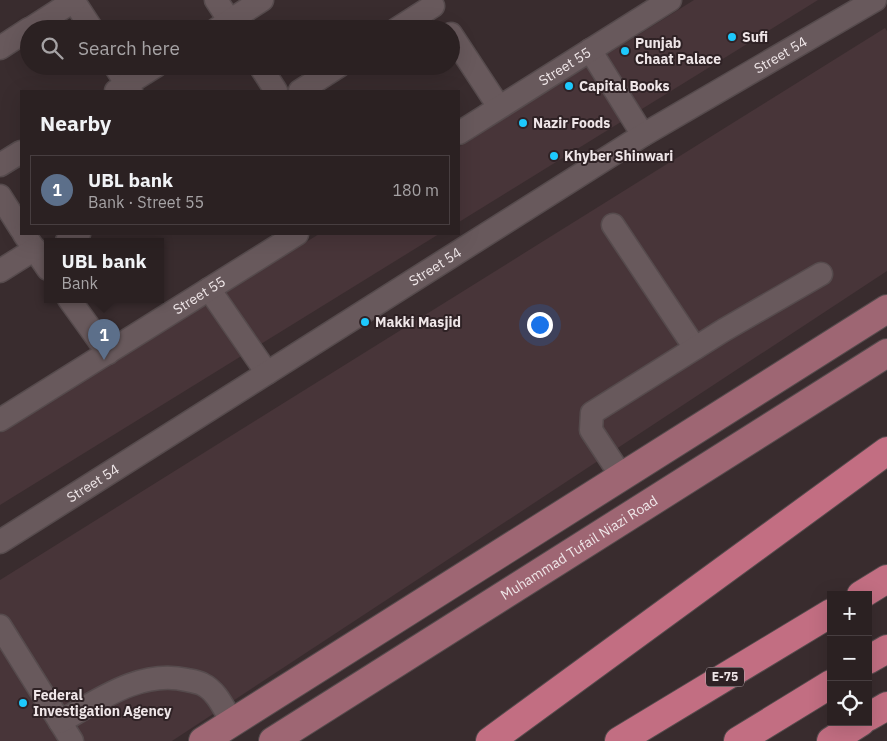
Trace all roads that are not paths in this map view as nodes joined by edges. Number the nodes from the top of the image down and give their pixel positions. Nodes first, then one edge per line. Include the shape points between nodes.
1 (74, 0) edge
2 (216, 0) edge
3 (262, 0) edge
4 (875, 0) edge
5 (663, 2) edge
6 (431, 3) edge
7 (43, 20) edge
8 (86, 20) edge
9 (224, 20) edge
10 (235, 20) edge
11 (409, 20) edge
12 (442, 20) edge
13 (20, 35) edge
14 (0, 48) edge
15 (460, 48) edge
16 (590, 50) junction
17 (138, 75) edge
18 (266, 75) edge
19 (325, 75) edge
20 (122, 83) edge
21 (275, 90) edge
22 (302, 90) edge
23 (499, 107) junction
24 (460, 131) edge
25 (643, 135) junction
26 (20, 153) edge
27 (0, 165) edge
28 (0, 196) edge
29 (613, 225) dead end
30 (20, 227) edge
31 (295, 235) edge
32 (39, 253) edge
33 (0, 271) edge
34 (822, 274) dead end
35 (210, 289) junction
36 (72, 303) edge
37 (887, 309) edge
38 (695, 348) junction
39 (108, 353) junction
40 (887, 354) edge
41 (267, 373) junction
42 (0, 420) edge
43 (887, 451) edge
44 (622, 476) junction
45 (0, 542) edge
46 (887, 579) edge
47 (868, 591) edge
48 (827, 615) edge
49 (0, 626) edge
50 (368, 637) junction
51 (887, 649) edge
52 (872, 658) edge
53 (389, 668) junction
54 (827, 686) edge
55 (887, 706) edge
56 (872, 715) edge
57 (232, 722) junction
58 (855, 726) edge
59 (66, 732) edge
60 (203, 741) edge
61 (273, 741) edge
62 (490, 741) edge
63 (620, 741) edge
64 (738, 741) edge
65 (831, 741) edge

1 - 7 street
1 - 8 street
2 - 9 street
3 - 10 street
4 - 25 street, Street 54
5 - 16 street, Street 55
6 - 11 street
6 - 12 street
13 - 14 street
15 - 23 street
16 - 23 street, Street 55
16 - 25 street
17 - 20 street
18 - 21 street
19 - 22 street
23 - 24 street, Street 55
25 - 41 street, Street 54
26 - 27 street
28 - 30 street
29 - 38 street
31 - 35 street, Street 55
32 - 33 street
34 - 38 street
35 - 39 street, Street 55
35 - 41 street
36 - 39 street
37 - 44 main road
38 - 44 street via 592,413 591,430
39 - 42 street, Street 55
40 - 53 main road, Muhammad Tufail Niazi Road
41 - 45 street, Street 54
43 - 62 highway
44 - 50 main road
46 - 47 highway
48 - 63 highway, E-75
49 - 59 street
50 - 53 main road
50 - 57 main road
51 - 52 highway
53 - 61 main road, Muhammad Tufail Niazi Road
54 - 64 highway
55 - 56 highway
57 - 59 street via 216,695 202,684 175,677 150,678 121,688
57 - 60 main road
58 - 65 highway

